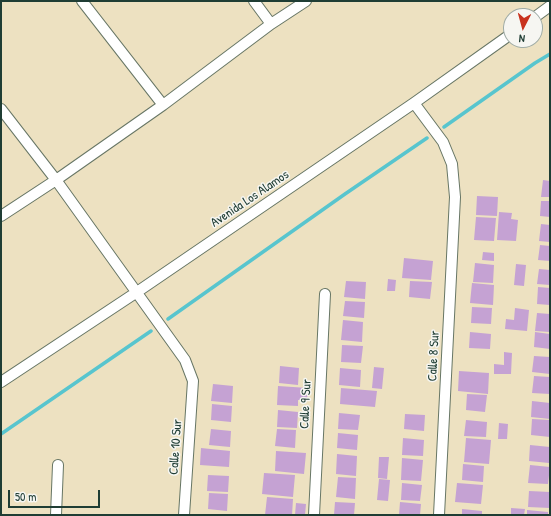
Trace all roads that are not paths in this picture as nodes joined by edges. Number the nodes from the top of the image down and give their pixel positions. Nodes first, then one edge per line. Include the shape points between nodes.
1 (82, 1) edge
2 (254, 1) edge
3 (306, 1) edge
4 (271, 24) junction
5 (503, 40) edge
6 (414, 103) junction
7 (163, 105) junction
8 (1, 110) edge
9 (56, 180) junction
10 (1, 216) edge
11 (137, 292) junction
12 (324, 294) dead end
13 (1, 382) edge
14 (58, 465) dead end
15 (56, 515) edge
16 (184, 515) edge
17 (314, 515) edge
18 (439, 515) edge

1 - 7 street
2 - 4 street
3 - 4 street
4 - 7 street
5 - 6 street, Avenida Los Alamos
6 - 11 street, Avenida Los Alamos
6 - 18 street, Calle 8 Sur via 442,142 452,164 455,197
7 - 9 street
8 - 9 street
9 - 10 street
9 - 11 street
11 - 13 street, Avenida Los Alamos
11 - 16 street, Calle 10 Sur via 185,360 193,381
12 - 17 street, Calle 9 Sur
14 - 15 street

